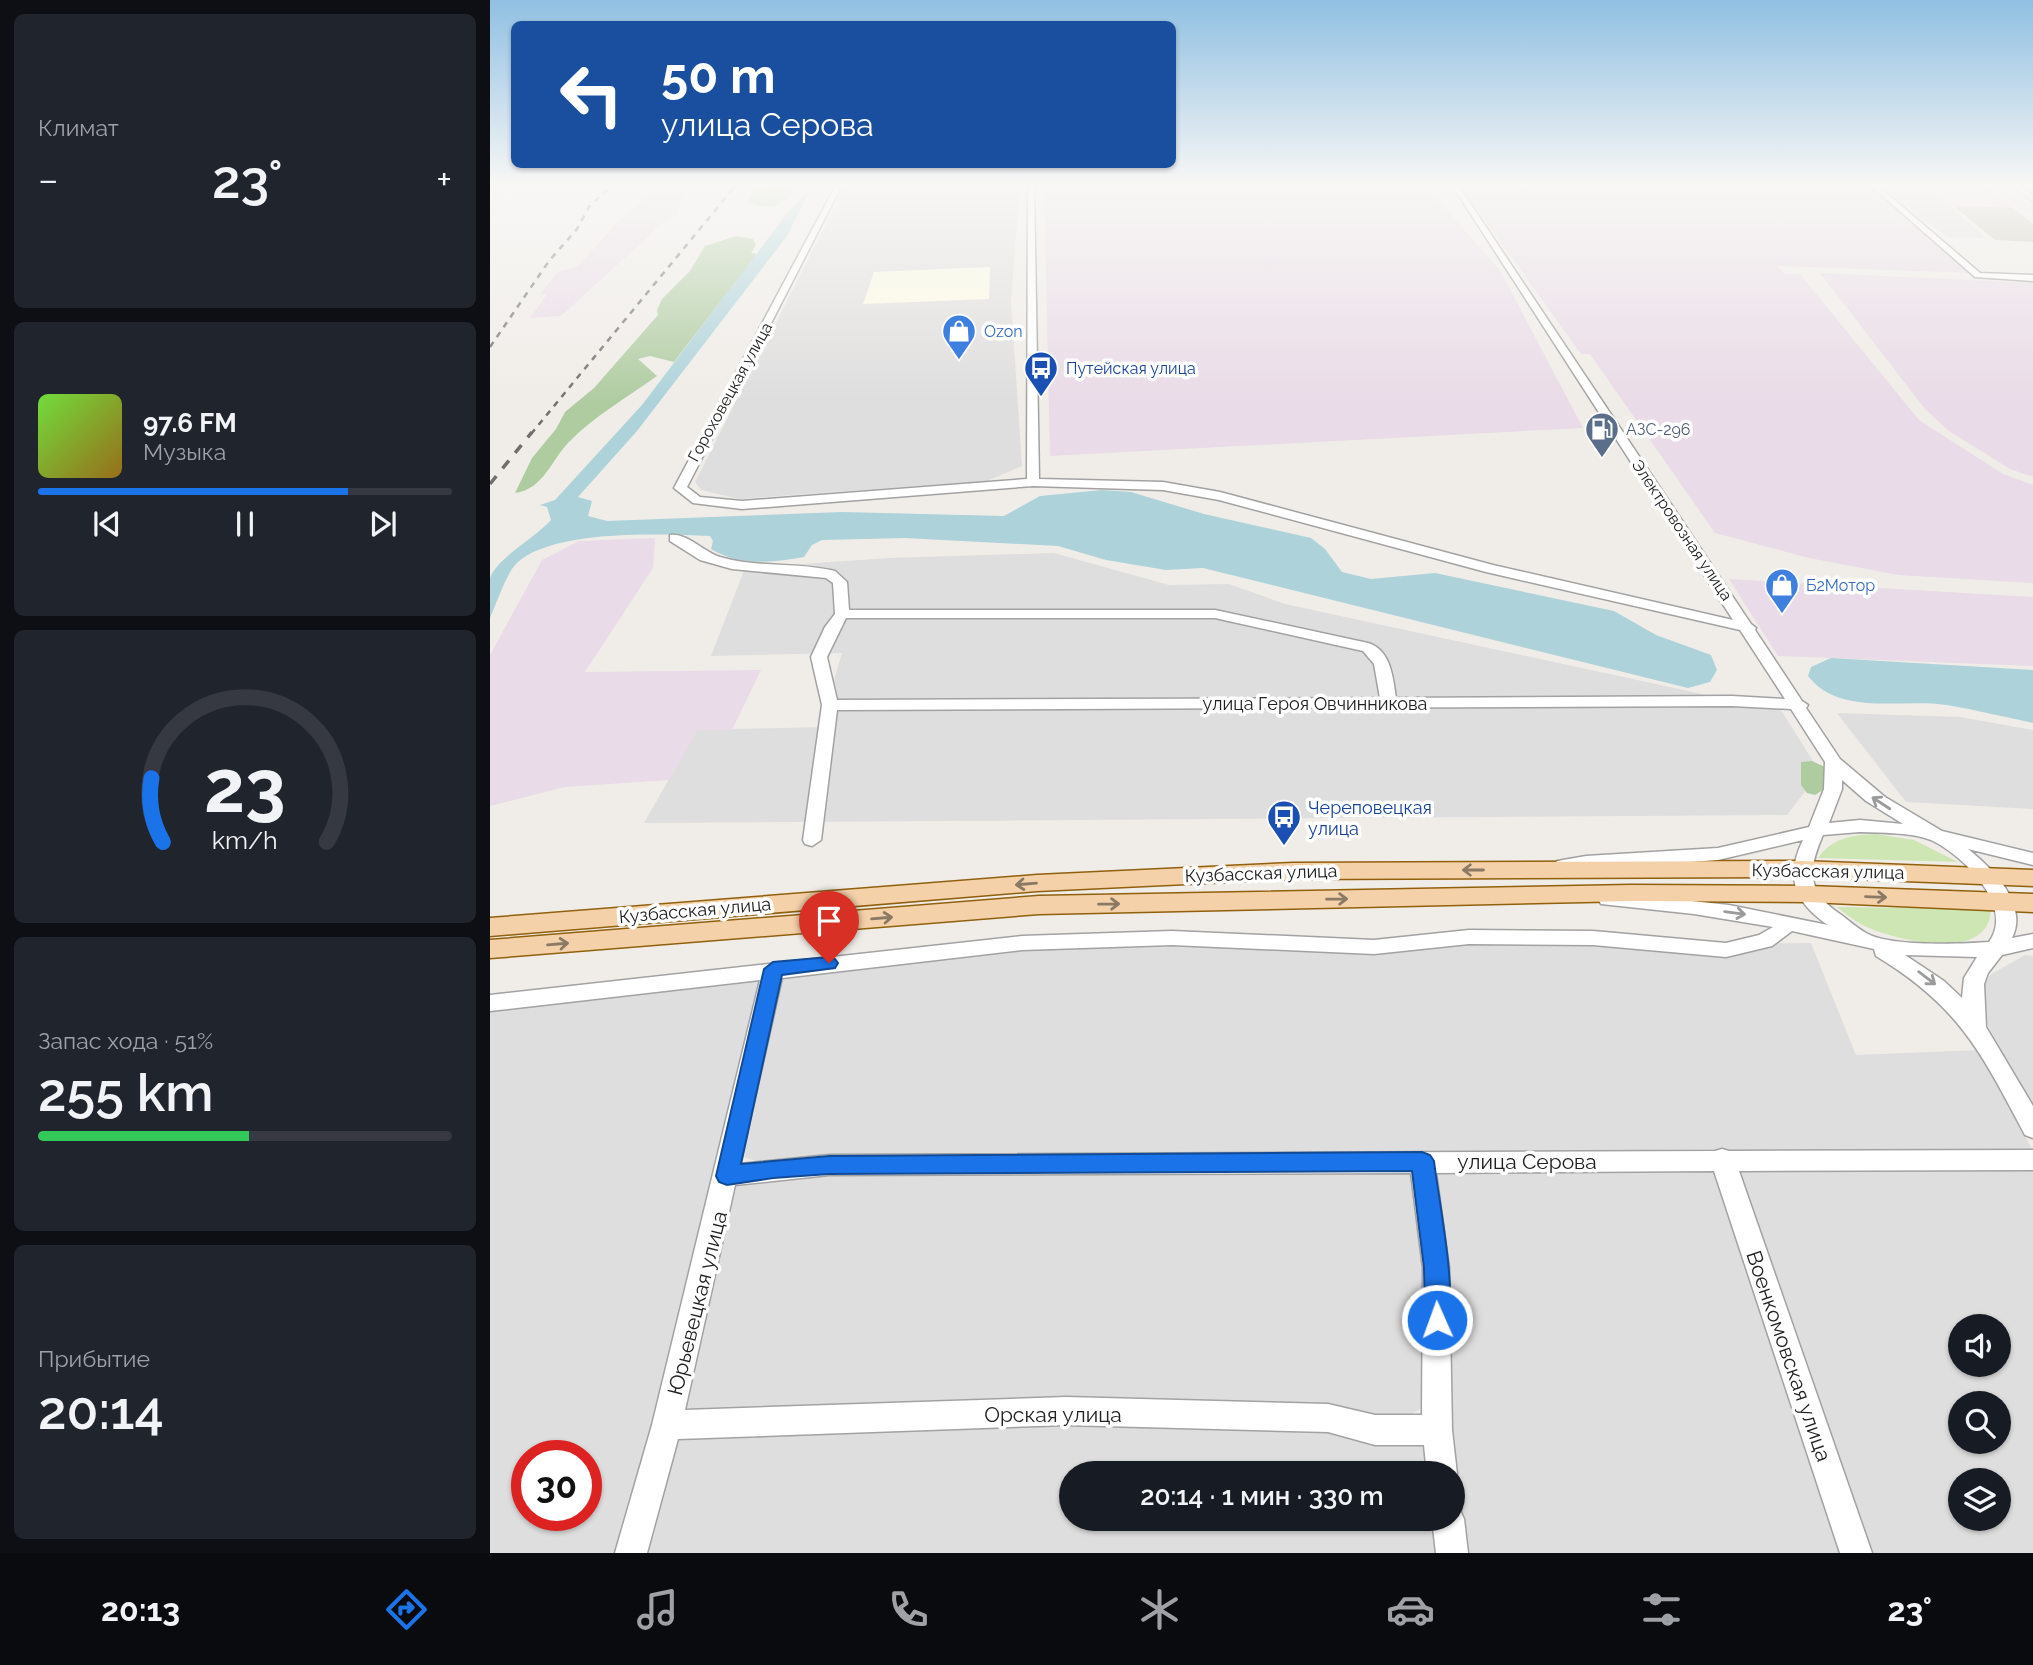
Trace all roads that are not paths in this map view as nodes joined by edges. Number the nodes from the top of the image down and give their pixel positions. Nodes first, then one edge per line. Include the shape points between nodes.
1 (801, 257) edge
2 (1031, 257) edge
3 (1502, 257) edge
4 (1958, 257) edge
5 (2033, 278) edge
6 (1033, 482) junction
7 (675, 538) dead end
8 (842, 614) junction
9 (1749, 628) junction
10 (1389, 702) junction
11 (830, 705) junction
12 (1800, 705) junction
13 (1834, 762) junction
14 (1816, 831) junction
15 (1934, 835) junction
16 (812, 840) dead end
17 (2033, 859) edge
18 (1985, 875) junction
19 (2033, 878) edge
20 (1544, 882) junction
21 (1805, 882) junction
22 (2002, 901) junction
23 (2033, 903) edge
24 (1784, 923) junction
25 (490, 927) edge
26 (2033, 941) edge
27 (1868, 943) junction
28 (490, 949) edge
29 (1992, 949) junction
30 (773, 969) junction
31 (490, 1003) edge
32 (1976, 1026) junction
33 (2033, 1128) edge
34 (1722, 1159) junction
35 (2033, 1160) edge
36 (1422, 1161) junction
37 (727, 1176) junction
38 (667, 1425) junction
39 (1437, 1430) junction
40 (1441, 1461) edge
41 (1449, 1531) edge
42 (631, 1553) edge
43 (1452, 1553) edge
44 (1856, 1553) edge

1 - 6 street, Гороховецкая улица via 680,488 697,500 742,505
2 - 6 street
3 - 9 street, Электровозная улица
4 - 5 street via 1978,275
6 - 9 street via 1140,484 1220,496 1491,569
7 - 8 street via 705,557 732,565 830,574 840,582
8 - 10 street via 1215,614 1368,648 1382,663
8 - 11 street via 819,657
9 - 12 street, Электровозная улица
10 - 11 street, улица Героя Овчинникова
10 - 12 street, улица Героя Овчинникова via 1732,701
11 - 16 street
12 - 13 street, Электровозная улица
13 - 14 street via 1833,791
15 -> 13 street, Электровозная улица via 1878,801
14 - 15 street via 1860,826
14 - 20 street via 1739,850 1667,858 1608,858
14 - 21 street via 1805,850
15 - 17 street
15 - 18 street, Электровозная улица
18 - 19 main road, Кузбасская улица
18 - 21 main road, Кузбасская улица
18 - 22 street, Электровозная улица
20 - 21 main road, Кузбасская улица
20 -> 24 street
20 -> 25 main road, Кузбасская улица via 1293,871 1037,883
28 -> 20 main road, Кузбасская улица via 1039,905
21 -> 22 main road, Кузбасская улица
21 - 27 street via 1840,925
22 - 23 main road, Кузбасская улица
22 - 29 street via 2007,919 2004,936
24 - 27 street
24 - 30 street via 1783,930 1765,941 1726,950 1593,938 1469,937 1374,947 1125,938 1022,943
26 - 29 street
27 - 29 street via 1937,953
27 -> 32 street via 1918,971
29 - 32 street via 1975,978
30 - 31 street
30 - 37 street, Юрьевецкая улица
32 - 33 street
34 - 35 street, улица Серова
34 - 36 street, улица Серова
34 - 44 street, Военкомовская улица
36 - 37 street, улица Серова via 829,1165
36 - 39 street via 1436,1268
37 - 38 street, Юрьевецкая улица
38 - 39 street, Орская улица via 1066,1412 1328,1418 1375,1430
38 - 42 street, Юрьевецкая улица
39 - 40 street
41 - 43 street

